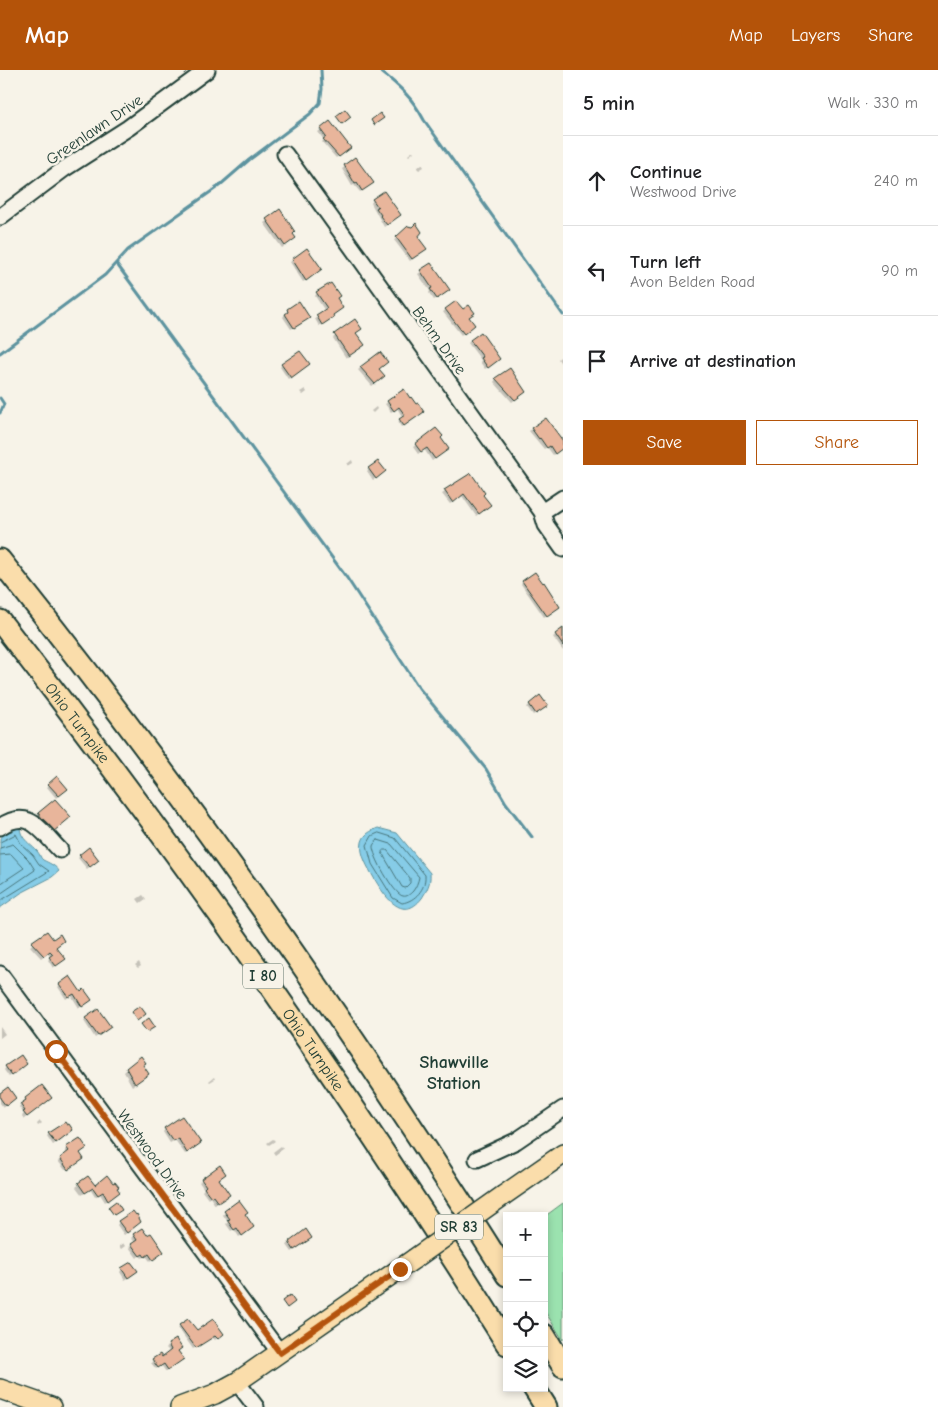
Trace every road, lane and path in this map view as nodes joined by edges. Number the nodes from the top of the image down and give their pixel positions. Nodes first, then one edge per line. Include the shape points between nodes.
1 (207, 70) edge
2 (285, 154) dead end
3 (0, 217) edge
4 (563, 498) edge
5 (542, 512) junction
6 (563, 549) edge
7 (0, 560) edge
8 (0, 621) edge
9 (0, 827) edge
10 (60, 850) dead end
11 (0, 974) edge
12 (563, 1109) edge
13 (563, 1154) edge
14 (477, 1159) dead end
15 (503, 1269) edge
16 (503, 1338) edge
17 (548, 1342) edge
18 (280, 1353) junction
19 (563, 1366) edge
20 (237, 1382) junction
21 (0, 1389) edge
22 (537, 1392) edge
23 (51, 1407) edge
24 (180, 1407) edge
25 (256, 1407) edge
26 (546, 1407) edge

1 - 3 street, Greenlawn Drive
2 - 5 street, Behm Drive
4 - 5 street
5 - 6 street, Behm Drive via 546,525
7 - 15 highway, I 80 via 179,794 275,928
8 - 16 highway, Ohio Turnpike / I 80 via 140,804 276,994
9 - 10 street via 20,818 32,821
11 - 18 street, Westwood Drive
12 - 14 street via 516,1141
13 - 18 main road, SR 83, bridge
17 - 19 highway
18 - 20 main road, SR 83
20 - 24 main road, SR 83
20 - 25 street
21 - 23 main road
22 - 26 highway

